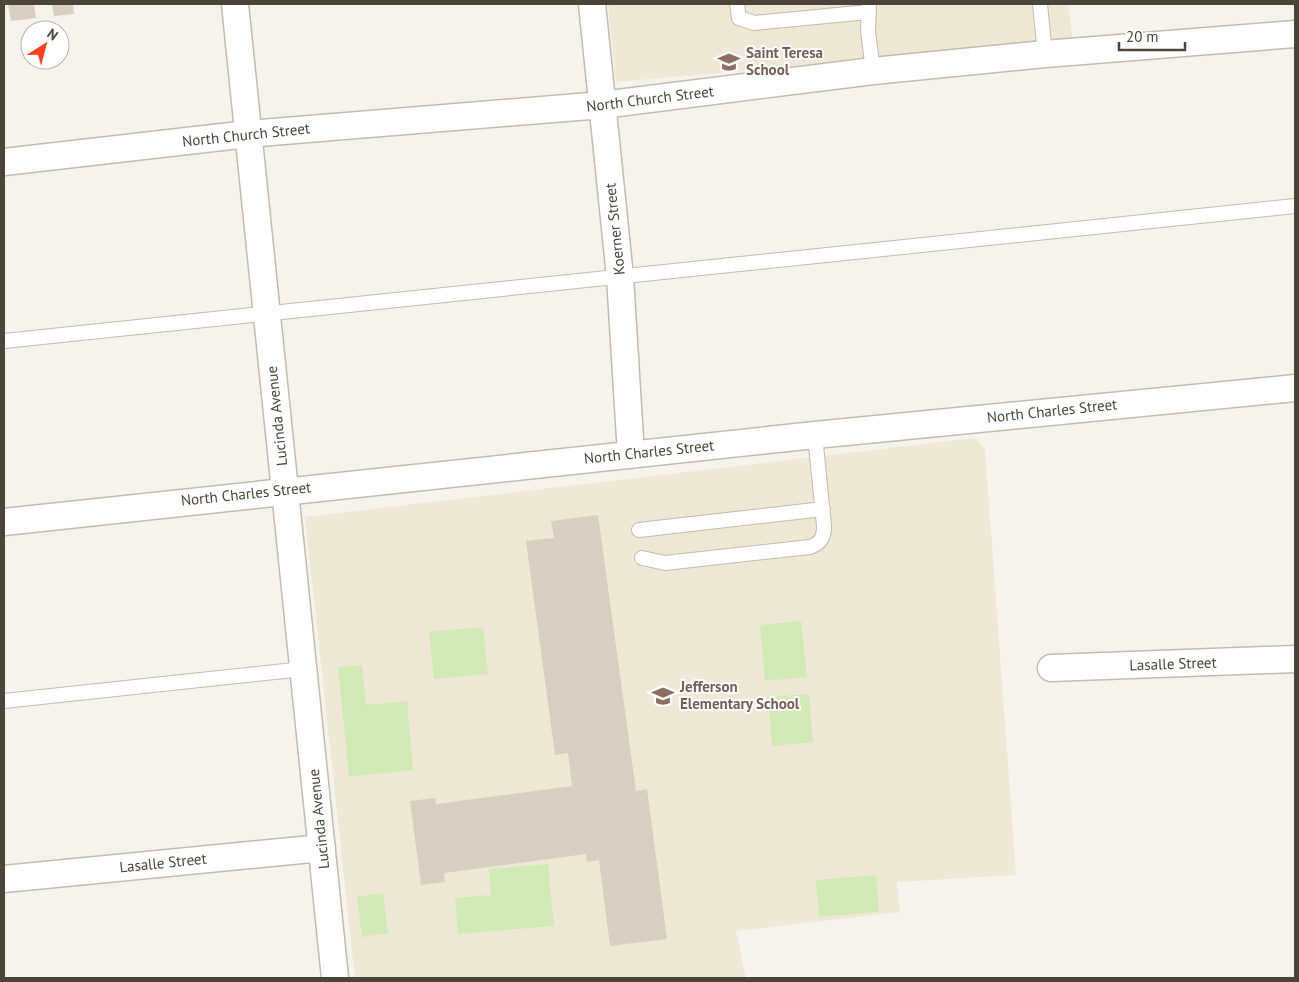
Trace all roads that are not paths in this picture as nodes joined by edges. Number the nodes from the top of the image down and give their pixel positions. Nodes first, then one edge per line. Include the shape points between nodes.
1 (235, 4) edge
2 (592, 4) edge
3 (737, 4) edge
4 (1040, 4) edge
5 (869, 8) edge
6 (1295, 34) edge
7 (1045, 54) junction
8 (872, 71) junction
9 (602, 105) junction
10 (248, 134) junction
11 (4, 162) edge
12 (1295, 206) edge
13 (620, 277) junction
14 (266, 313) junction
15 (4, 341) edge
16 (1295, 388) edge
17 (815, 434) junction
18 (631, 455) junction
19 (285, 490) junction
20 (823, 509) junction
21 (4, 522) edge
22 (639, 530) dead end
23 (642, 558) dead end
24 (1295, 659) edge
25 (1051, 668) dead end
26 (303, 669) junction
27 (4, 701) edge
28 (322, 848) junction
29 (4, 879) edge
30 (335, 978) edge

1 - 10 street, Lucinda Avenue
2 - 9 street, Koerner Street
3 - 5 lane via 739,18 754,24
4 - 7 lane
5 - 8 lane
6 - 7 street, North Church Street
7 - 8 street, North Church Street
8 - 9 street, North Church Street
9 - 10 street, North Church Street
9 - 13 street, Koerner Street
10 - 11 street, North Church Street
10 - 14 street, Lucinda Avenue
12 - 13 lane
13 - 14 lane
13 - 18 street, Koerner Street
14 - 15 lane
14 - 19 street, Lucinda Avenue
16 - 17 street, North Charles Street
17 - 18 street, North Charles Street
17 - 20 lane
18 - 19 street, North Charles Street
19 - 21 street, North Charles Street
19 - 26 street, Lucinda Avenue
20 - 22 lane
20 - 23 lane via 823,537 810,547 665,563
24 - 25 street, Lasalle Street
26 - 27 lane
26 - 28 street, Lucinda Avenue
28 - 29 street, Lasalle Street
28 - 30 street, Lucinda Avenue

